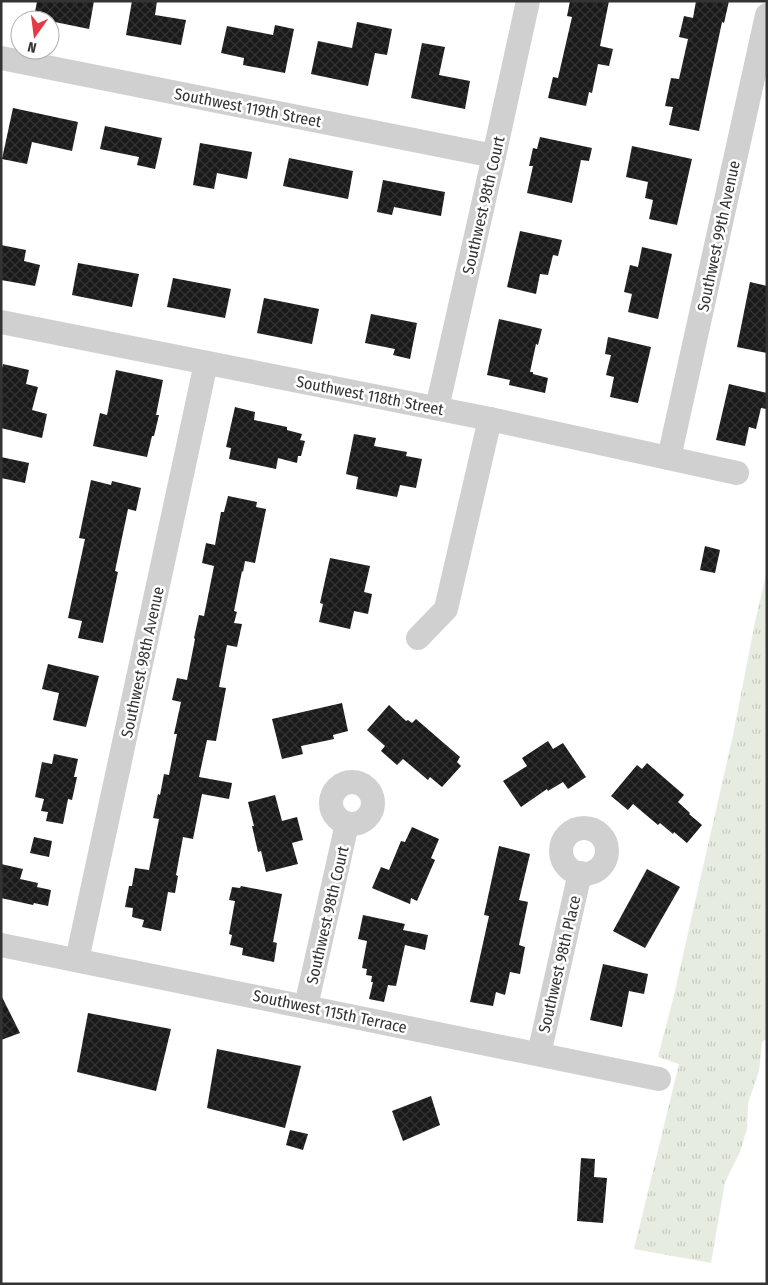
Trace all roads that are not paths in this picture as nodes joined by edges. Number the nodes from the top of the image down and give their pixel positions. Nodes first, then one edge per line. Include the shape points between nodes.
1 (528, 1) edge
2 (767, 14) edge
3 (1, 58) edge
4 (494, 156) junction
5 (1, 322) edge
6 (206, 363) junction
7 (437, 408) junction
8 (490, 419) junction
9 (669, 458) junction
10 (737, 473) dead end
11 (418, 638) dead end
12 (347, 824) dead end
13 (580, 873) dead end
14 (1, 945) edge
15 (77, 960) junction
16 (306, 1006) junction
17 (539, 1054) junction
18 (659, 1079) dead end

1 - 4 street, Southwest 98th Court
2 - 9 street, Southwest 99th Avenue
3 - 4 street, Southwest 119th Street
4 - 7 street, Southwest 98th Court
5 - 6 street, Southwest 118th Street
6 - 7 street, Southwest 118th Street
6 - 15 street, Southwest 98th Avenue
7 - 8 street, Southwest 118th Street
8 - 9 street, Southwest 118th Street
8 - 11 street via 446,609
9 - 10 street, Southwest 118th Street
12 - 16 street, Southwest 98th Court
13 - 17 street, Southwest 98th Place
14 - 15 street, Southwest 115th Terrace
15 - 16 street, Southwest 115th Terrace
16 - 17 street, Southwest 115th Terrace
17 - 18 street, Southwest 115th Terrace

